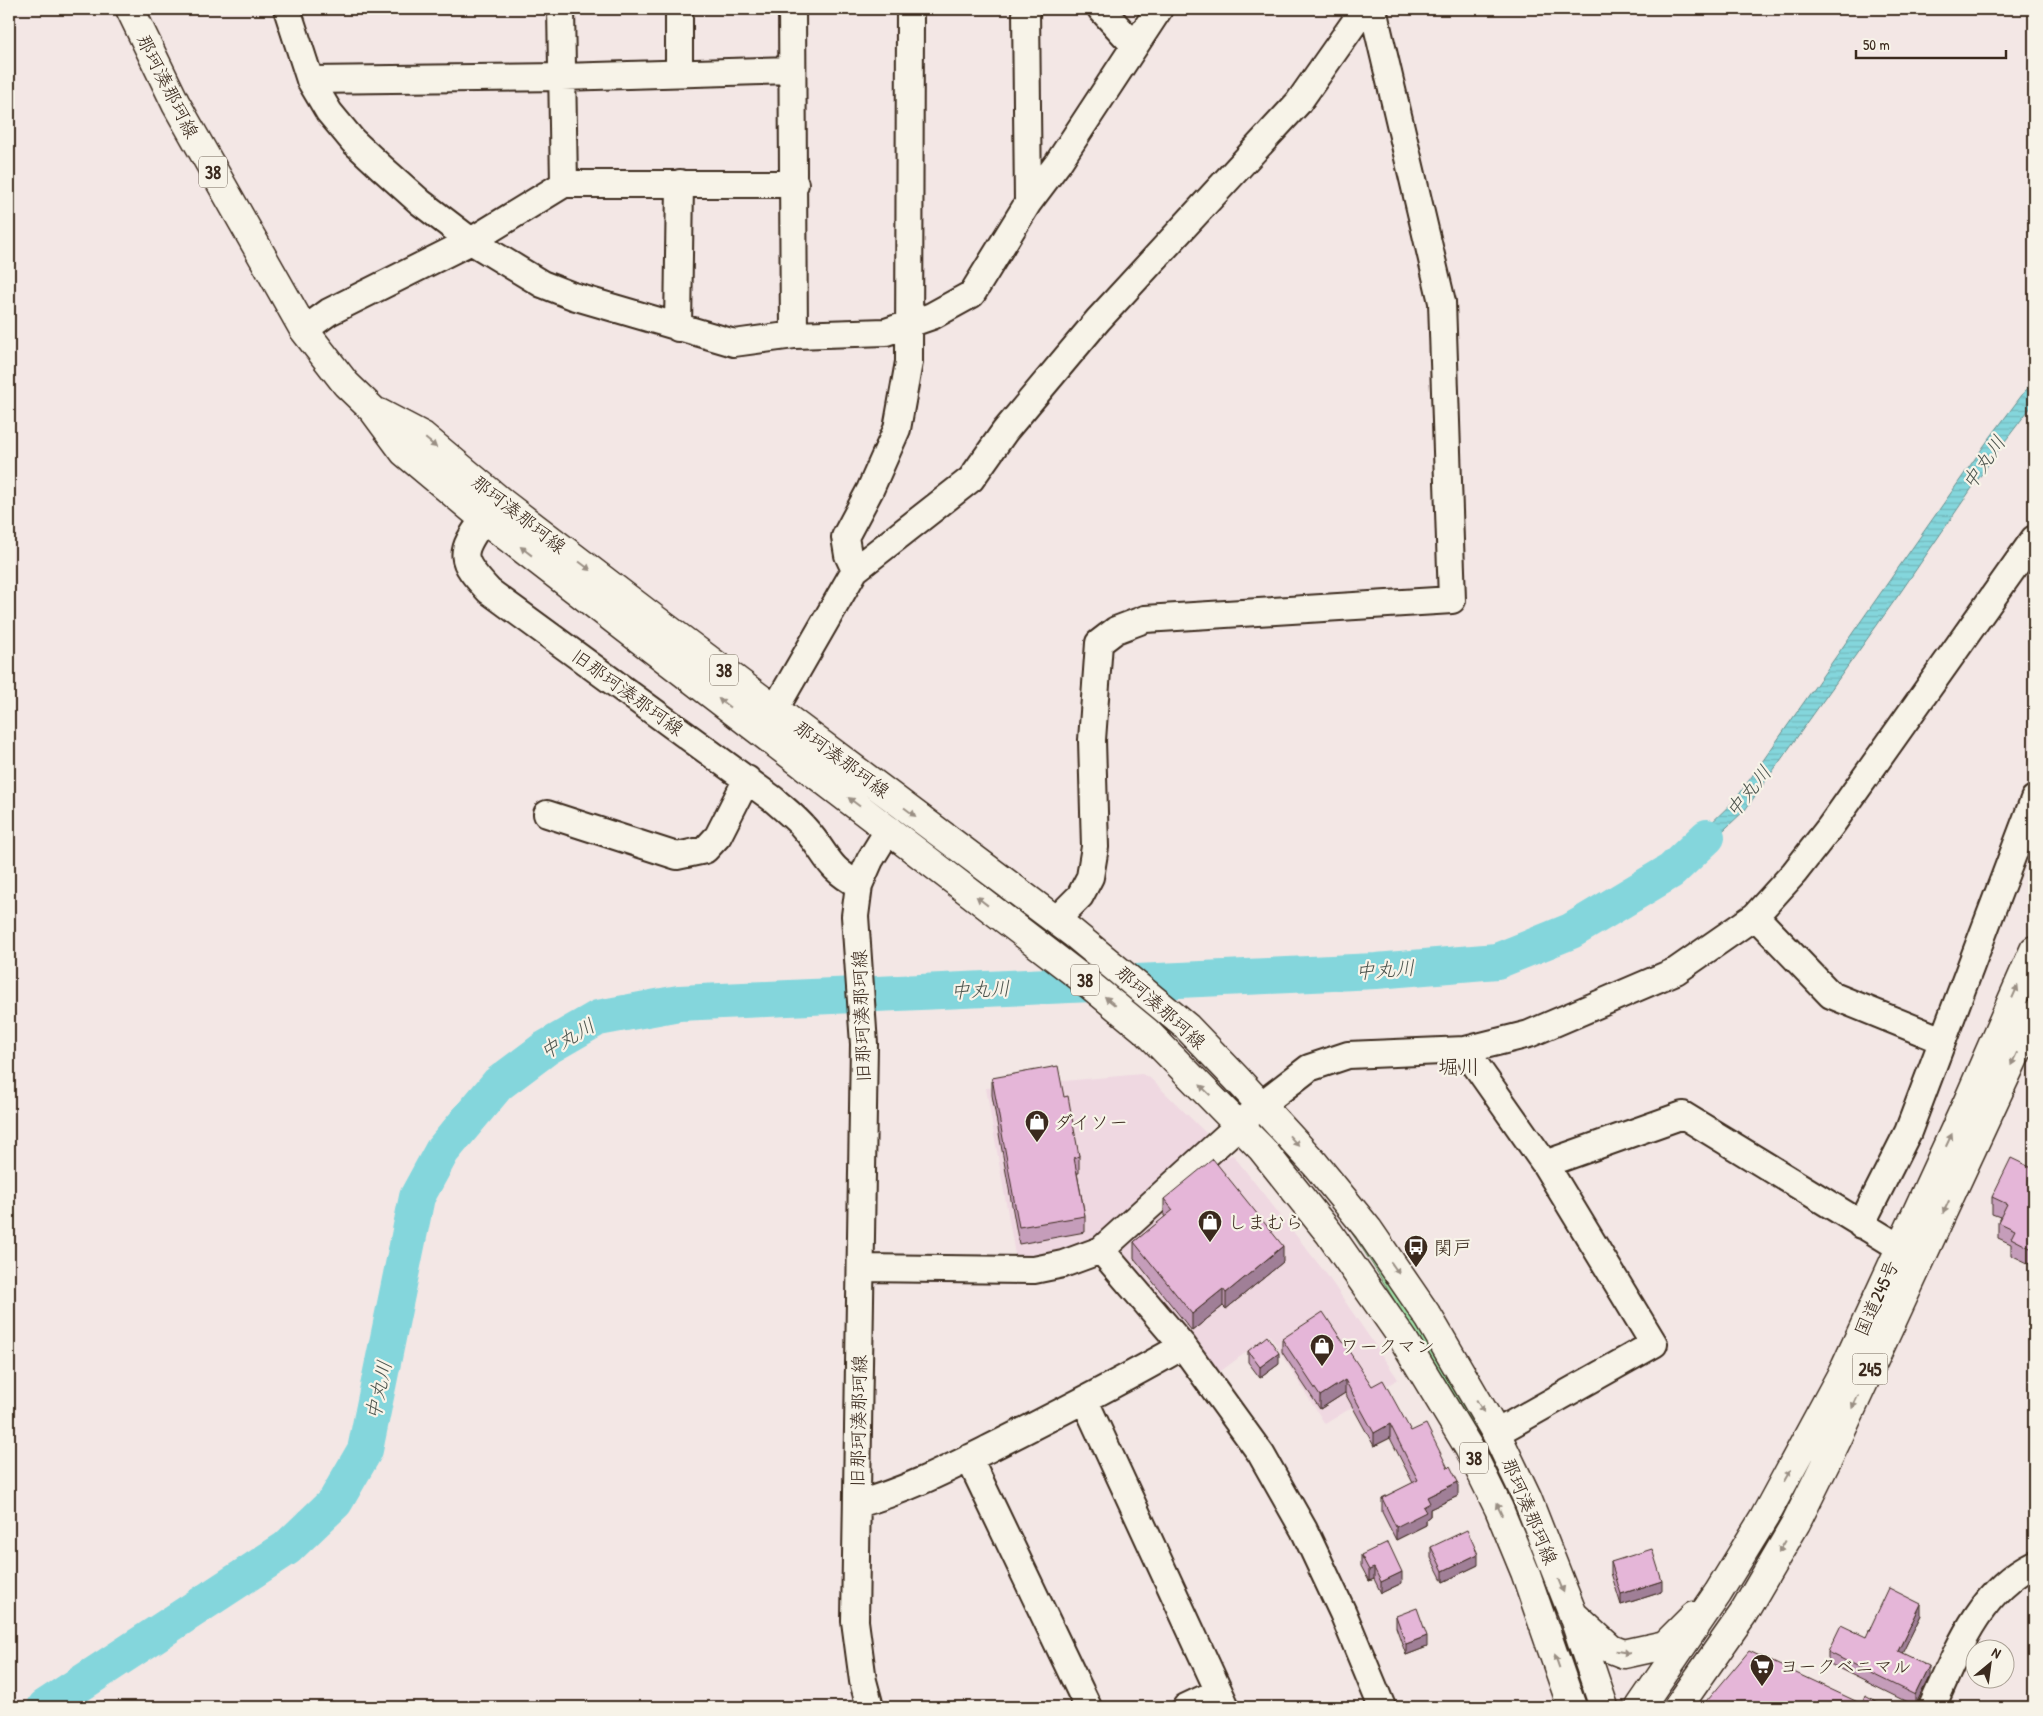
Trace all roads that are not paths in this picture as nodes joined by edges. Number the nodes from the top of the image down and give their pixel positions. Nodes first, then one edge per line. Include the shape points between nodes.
1 (130, 9) edge
2 (287, 9) edge
3 (561, 9) edge
4 (679, 9) edge
5 (792, 9) edge
6 (910, 9) edge
7 (1026, 9) edge
8 (1101, 9) edge
9 (1159, 9) edge
10 (1364, 9) edge
11 (1373, 9) edge
12 (1134, 45) junction
13 (792, 70) junction
14 (679, 74) junction
15 (562, 77) junction
16 (310, 80) junction
17 (680, 183) junction
18 (564, 184) junction
19 (795, 184) junction
20 (1028, 203) junction
21 (471, 241) junction
22 (911, 322) junction
23 (678, 328) junction
24 (304, 330) junction
25 (794, 335) junction
26 (373, 410) junction
27 (484, 519) junction
28 (2034, 539) edge
29 (855, 570) junction
30 (775, 709) junction
31 (746, 779) junction
32 (2034, 799) edge
33 (547, 814) dead end
34 (889, 829) junction
35 (859, 885) junction
36 (1755, 916) junction
37 (1065, 926) junction
38 (2034, 950) edge
39 (2034, 1015) edge
40 (1942, 1040) junction
41 (1465, 1050) junction
42 (1261, 1105) junction
43 (1239, 1124) junction
44 (1545, 1164) junction
45 (1861, 1225) junction
46 (1899, 1247) junction
47 (1101, 1250) junction
48 (862, 1268) junction
49 (1183, 1346) junction
50 (1085, 1401) junction
51 (1496, 1433) junction
52 (969, 1458) junction
53 (857, 1504) junction
54 (2034, 1564) edge
55 (1718, 1593) junction
56 (1572, 1612) junction
57 (1222, 1699) edge
58 (870, 1707) edge
59 (1088, 1707) edge
60 (1186, 1707) edge
61 (1382, 1707) edge
62 (1572, 1707) edge
63 (1604, 1707) edge
64 (1640, 1707) edge
65 (1678, 1707) edge
66 (1932, 1707) edge

1 - 24 main road, 那珂湊那珂線 / 38 via 176,104
2 - 16 street
3 - 15 street
4 - 14 street
5 - 13 street
6 - 22 street
7 - 20 street
8 - 12 street
9 - 12 street
10 - 29 street via 1298,103 1098,320 1005,431 971,479
11 - 37 street via 1442,302 1452,600 1145,619 1116,630 1099,643 1092,740 1095,847 1090,877
12 - 20 street via 1058,163
13 - 14 street
13 - 19 street
14 - 15 street
15 - 16 street
15 - 18 street
16 - 21 street via 329,112 353,141 420,202
17 - 18 street
17 - 19 street
17 - 23 street
18 - 21 street
19 - 25 street
20 - 22 street via 972,294 932,316
21 - 23 street via 542,284
21 - 24 street via 329,312
22 - 25 street via 886,332
22 - 29 street via 909,362 897,429 870,490 844,537
23 - 25 street via 734,343
24 - 26 main road, 那珂湊那珂線 / 38 via 346,384
26 - 27 main road, 那珂湊那珂線 / 38 via 404,452
26 -> 30 main road, 那珂湊那珂線 / 38 via 423,436 504,504
27 - 31 street, 旧那珂湊那珂線 via 470,538 465,552 469,570 489,591
34 -> 27 main road, 那珂湊那珂線 / 38
28 - 36 street via 1830,828
29 - 30 street
30 -> 37 main road, 那珂湊那珂線 / 38
31 - 33 street via 718,836 705,850 677,856
31 - 35 street, 旧那珂湊那珂線 via 774,799 806,830 830,865
32 - 40 street
34 - 35 street
43 -> 34 main road, 那珂湊那珂線 / 38 via 1147,1032
35 - 48 street, 旧那珂湊那珂線 via 855,916 864,1044
36 - 40 street via 1831,995
36 - 41 street via 1676,971 1529,1034
37 - 42 main road, 那珂湊那珂線 / 38 via 1187,1027
46 -> 38 main road, 国道245号 / 245
39 -> 65 main road, 国道245号 / 245 via 1796,1523 1743,1614
40 - 45 street via 1908,1132
41 - 42 street via 1348,1055 1309,1068
41 - 44 street
42 - 43 street
42 -> 51 main road, 那珂湊那珂線 / 38 via 1368,1229 1430,1318
43 - 47 street
62 -> 43 main road, 那珂湊那珂線 / 38 via 1525,1572 1469,1448 1403,1339 1329,1233
44 - 45 street via 1683,1115
44 - 51 street via 1654,1344
45 - 46 street
55 -> 46 main road, 国道245号 / 245 via 1764,1518 1844,1368
47 - 48 street via 1063,1264 1034,1270
47 - 49 street
48 - 53 street, 旧那珂湊那珂線
49 - 50 street
49 - 61 street via 1261,1454 1304,1530
50 - 52 street
50 - 57 street
51 -> 56 main road, 那珂湊那珂線 / 38 via 1527,1498
52 - 53 street via 881,1498
52 - 59 street
53 - 58 street, 旧那珂湊那珂線 via 855,1621 863,1682
54 - 66 street via 1991,1598 1966,1631
56 -> 55 main road via 1611,1649 1624,1654 1665,1645
55 - 64 main road, 国道245号 / 245
56 - 63 main road, 那珂湊那珂線 / 38
57 - 60 street

